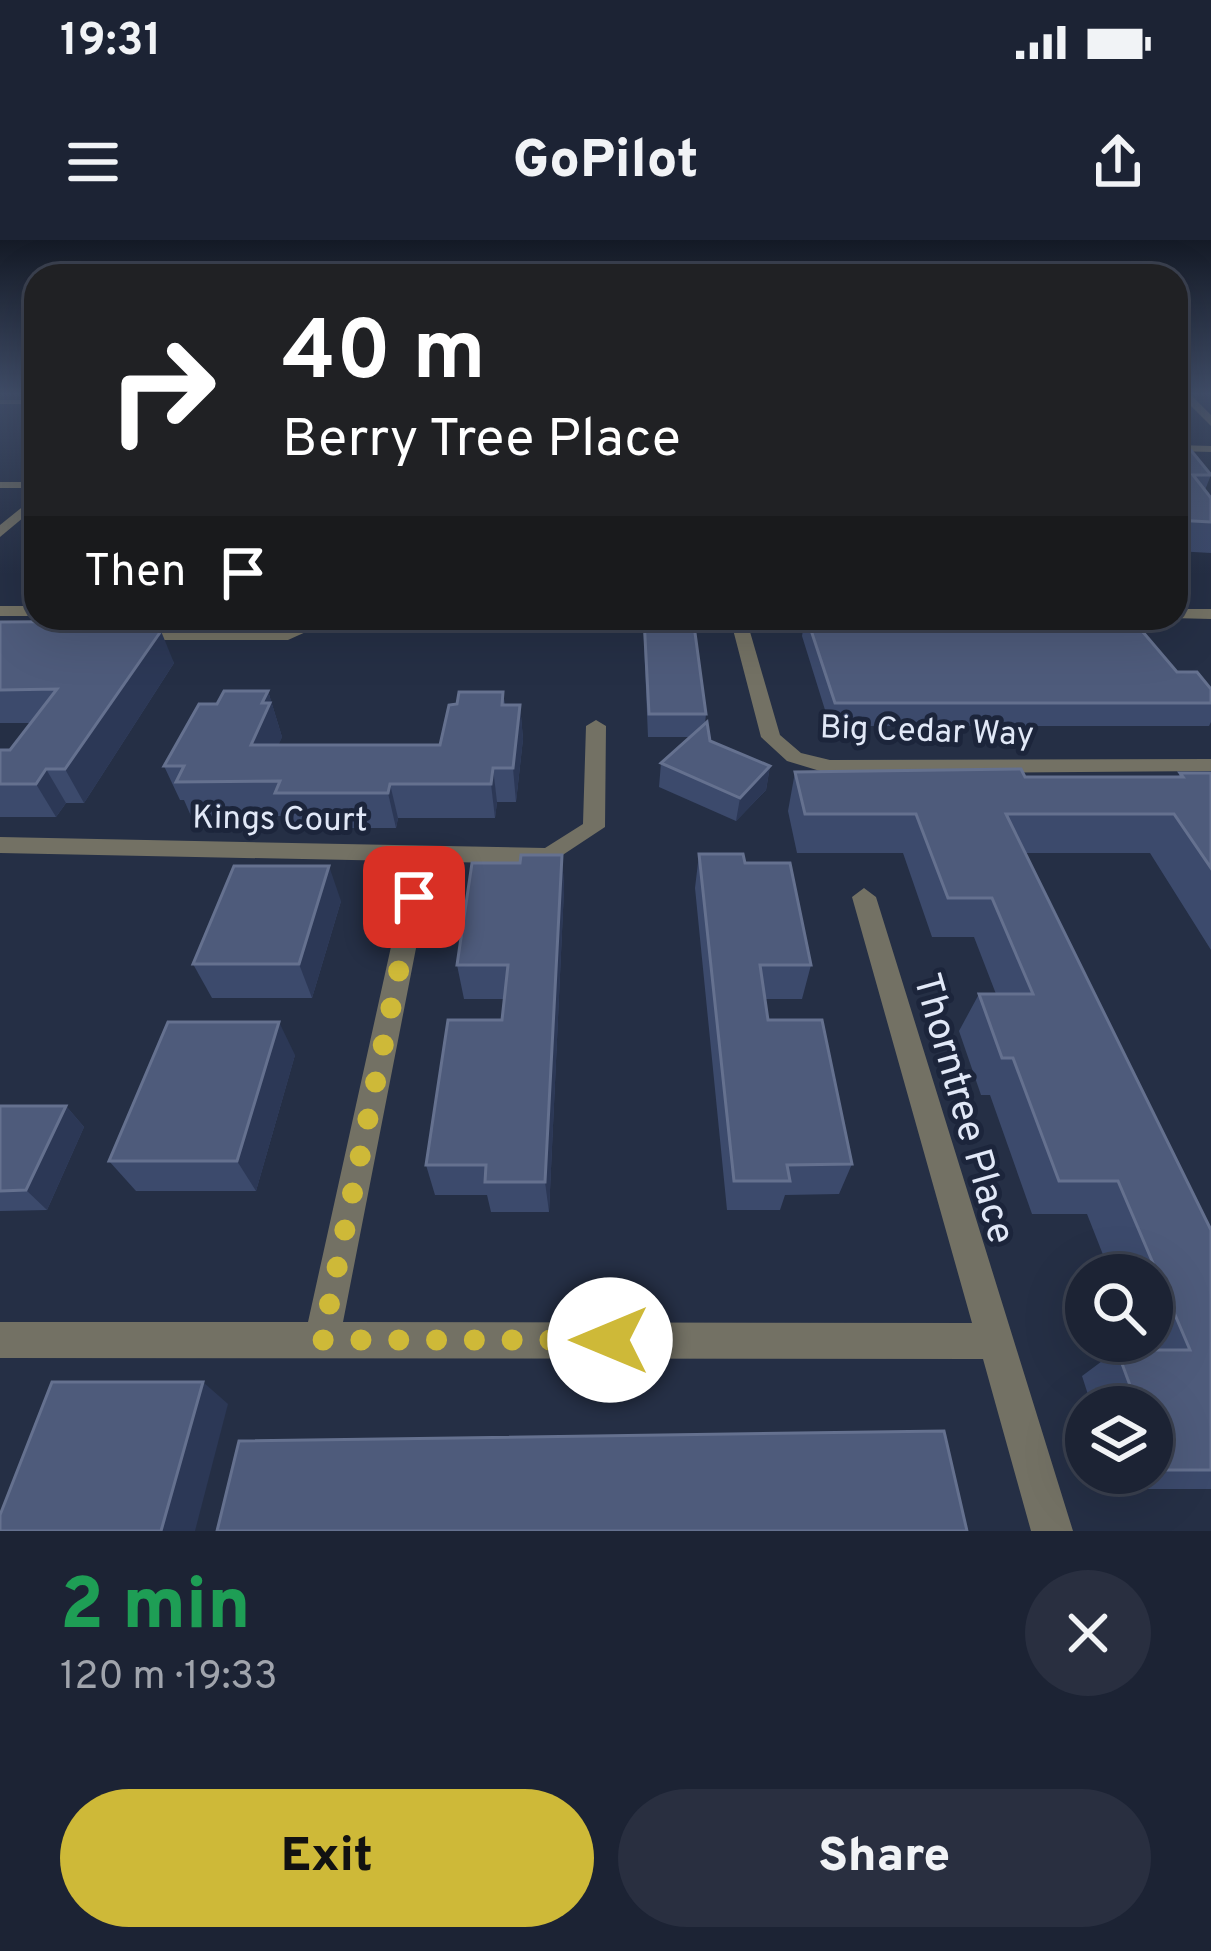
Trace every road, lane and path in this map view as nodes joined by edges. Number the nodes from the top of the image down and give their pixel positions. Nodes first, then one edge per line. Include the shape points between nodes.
1 (24, 511) edge
2 (0, 532) edge
3 (300, 630) edge
4 (741, 630) edge
5 (134, 636) edge
6 (596, 726) dead end
7 (1211, 765) edge
8 (0, 845) edge
9 (863, 896) dead end
10 (414, 897) dead end
11 (0, 1340) edge
12 (322, 1340) junction
13 (993, 1341) junction
14 (1052, 1531) edge

1 - 2 street
3 - 5 lane
4 - 7 street, Big Cedar Way via 771,736 794,757 830,767
6 - 8 street, Kings Court via 594,827 548,856
9 - 13 street, Thorntree Place
10 - 12 street
11 - 12 street
12 - 13 street
13 - 14 street, Thorntree Place

